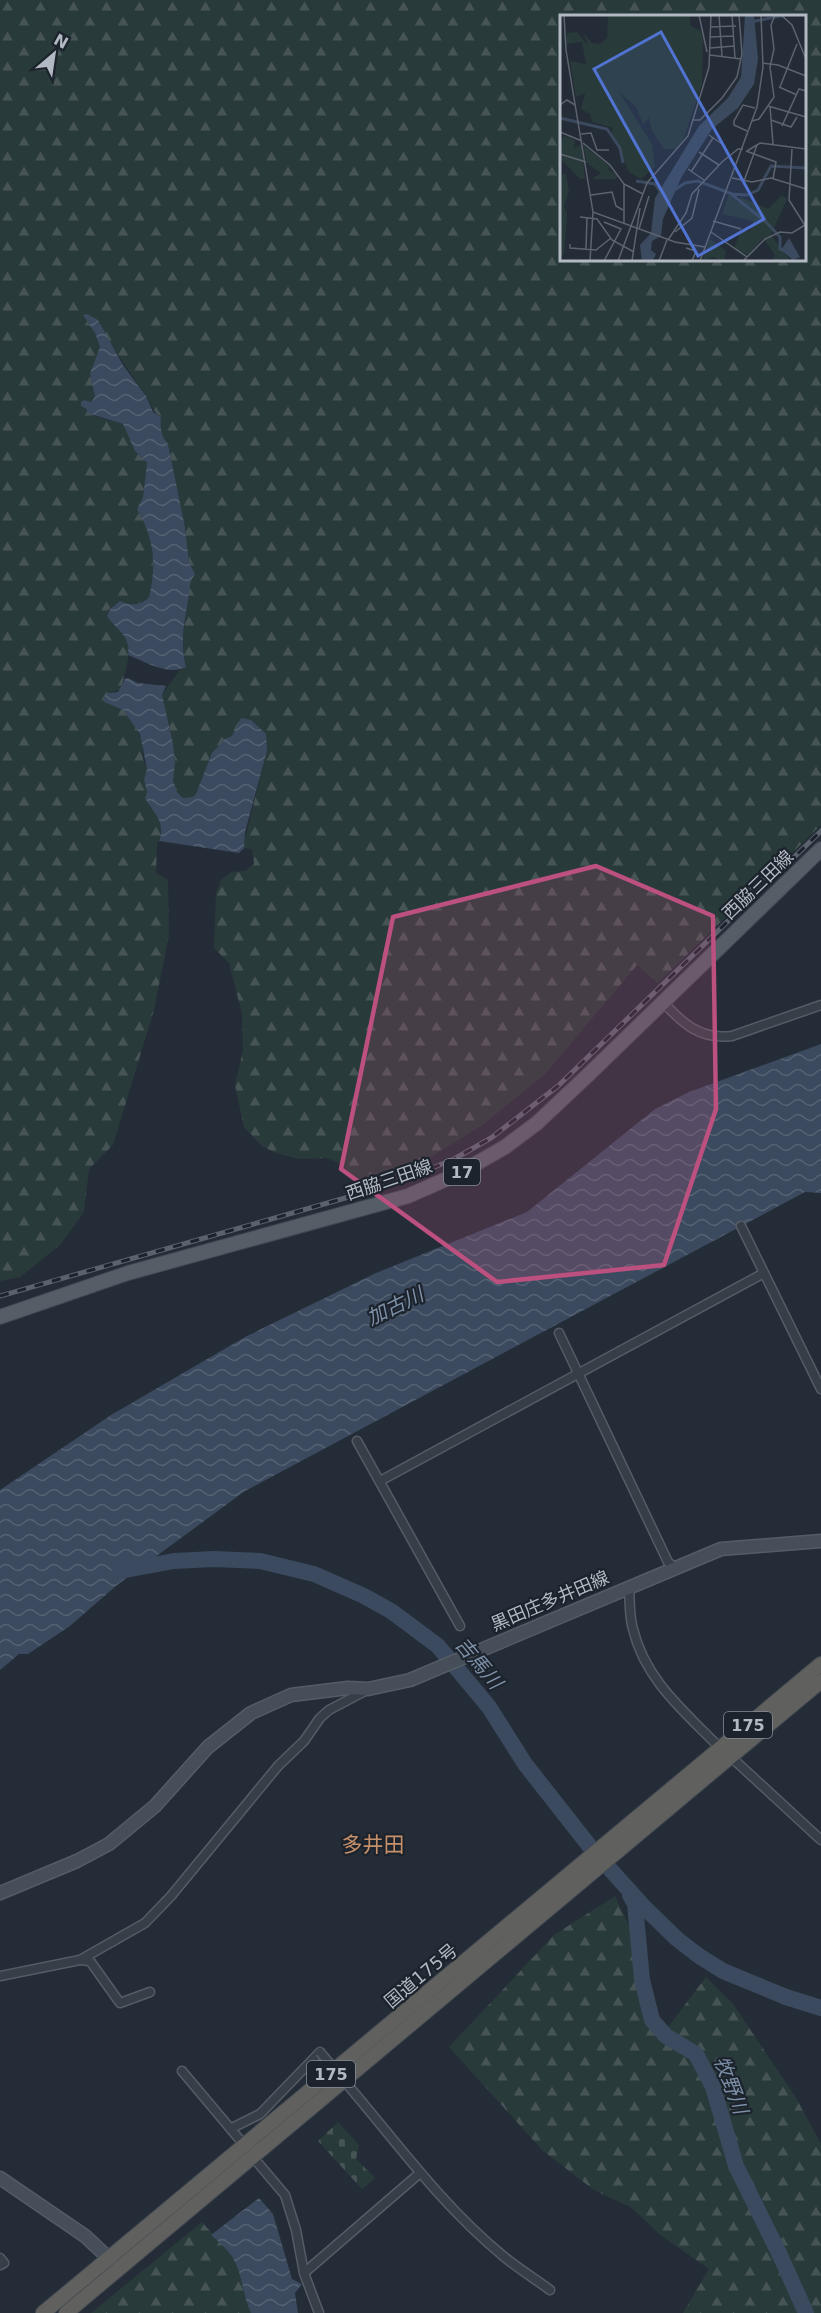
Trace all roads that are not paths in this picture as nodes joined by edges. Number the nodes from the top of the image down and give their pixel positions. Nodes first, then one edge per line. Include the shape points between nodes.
1 (821, 849) edge
2 (662, 1001) junction
3 (821, 1005) edge
4 (741, 1226) dead end
5 (764, 1273) junction
6 (0, 1317) edge
7 (559, 1333) dead end
8 (578, 1373) junction
9 (821, 1389) edge
10 (357, 1441) dead end
11 (380, 1481) junction
12 (821, 1541) edge
13 (674, 1568) junction
14 (628, 1587) junction
15 (460, 1626) dead end
16 (821, 1664) edge
17 (821, 1681) edge
18 (368, 1689) junction
19 (725, 1752) junction
20 (821, 1840) edge
21 (0, 1893) edge
22 (80, 1960) junction
23 (0, 1976) edge
24 (150, 1992) dead end
25 (182, 2071) dead end
26 (232, 2128) junction
27 (249, 2151) junction
28 (420, 2173) junction
29 (0, 2178) edge
30 (110, 2257) junction
31 (0, 2258) edge
32 (0, 2265) edge
33 (120, 2269) junction
34 (304, 2273) junction
35 (550, 2290) dead end
36 (43, 2313) edge
37 (66, 2313) edge
38 (319, 2313) edge

1 - 2 main road, 西脇三田線 / 17
2 - 3 street via 699,1033 720,1038
2 - 6 main road, 西脇三田線 / 17 via 537,1123 505,1148 458,1174 408,1196 128,1273
4 - 5 street
5 - 8 street
5 - 9 street
7 - 8 street
8 - 11 street
8 - 13 street
10 - 11 street
11 - 15 street
12 - 13 main road, 黒田庄多井田線 via 722,1549
13 - 14 main road, 黒田庄多井田線
14 - 18 main road, 黒田庄多井田線 via 444,1667 410,1680
14 - 19 street via 632,1628 649,1671
16 - 19 highway, 国道175号 / 175
17 - 19 highway, 国道175号 / 175
18 - 21 main road, 黒田庄多井田線 via 291,1695 251,1713 208,1747 155,1806 109,1844
18 - 22 street via 320,1718 145,1923
19 - 20 street
19 - 27 highway, 国道175号 / 175
22 - 23 street
22 - 24 street via 90,1961 120,2003
25 - 26 street
26 - 27 street
26 - 28 street, bridge via 260,2114 320,2052
27 - 30 highway, 国道175号 / 175
27 - 33 highway, 国道175号 / 175
27 - 34 street via 285,2195
28 - 34 street
28 - 35 street via 502,2256
29 - 30 main road
30 - 33 main road
30 - 36 highway, 国道175号 / 175
31 - 32 street
33 - 37 highway, 国道175号 / 175
34 - 38 street

